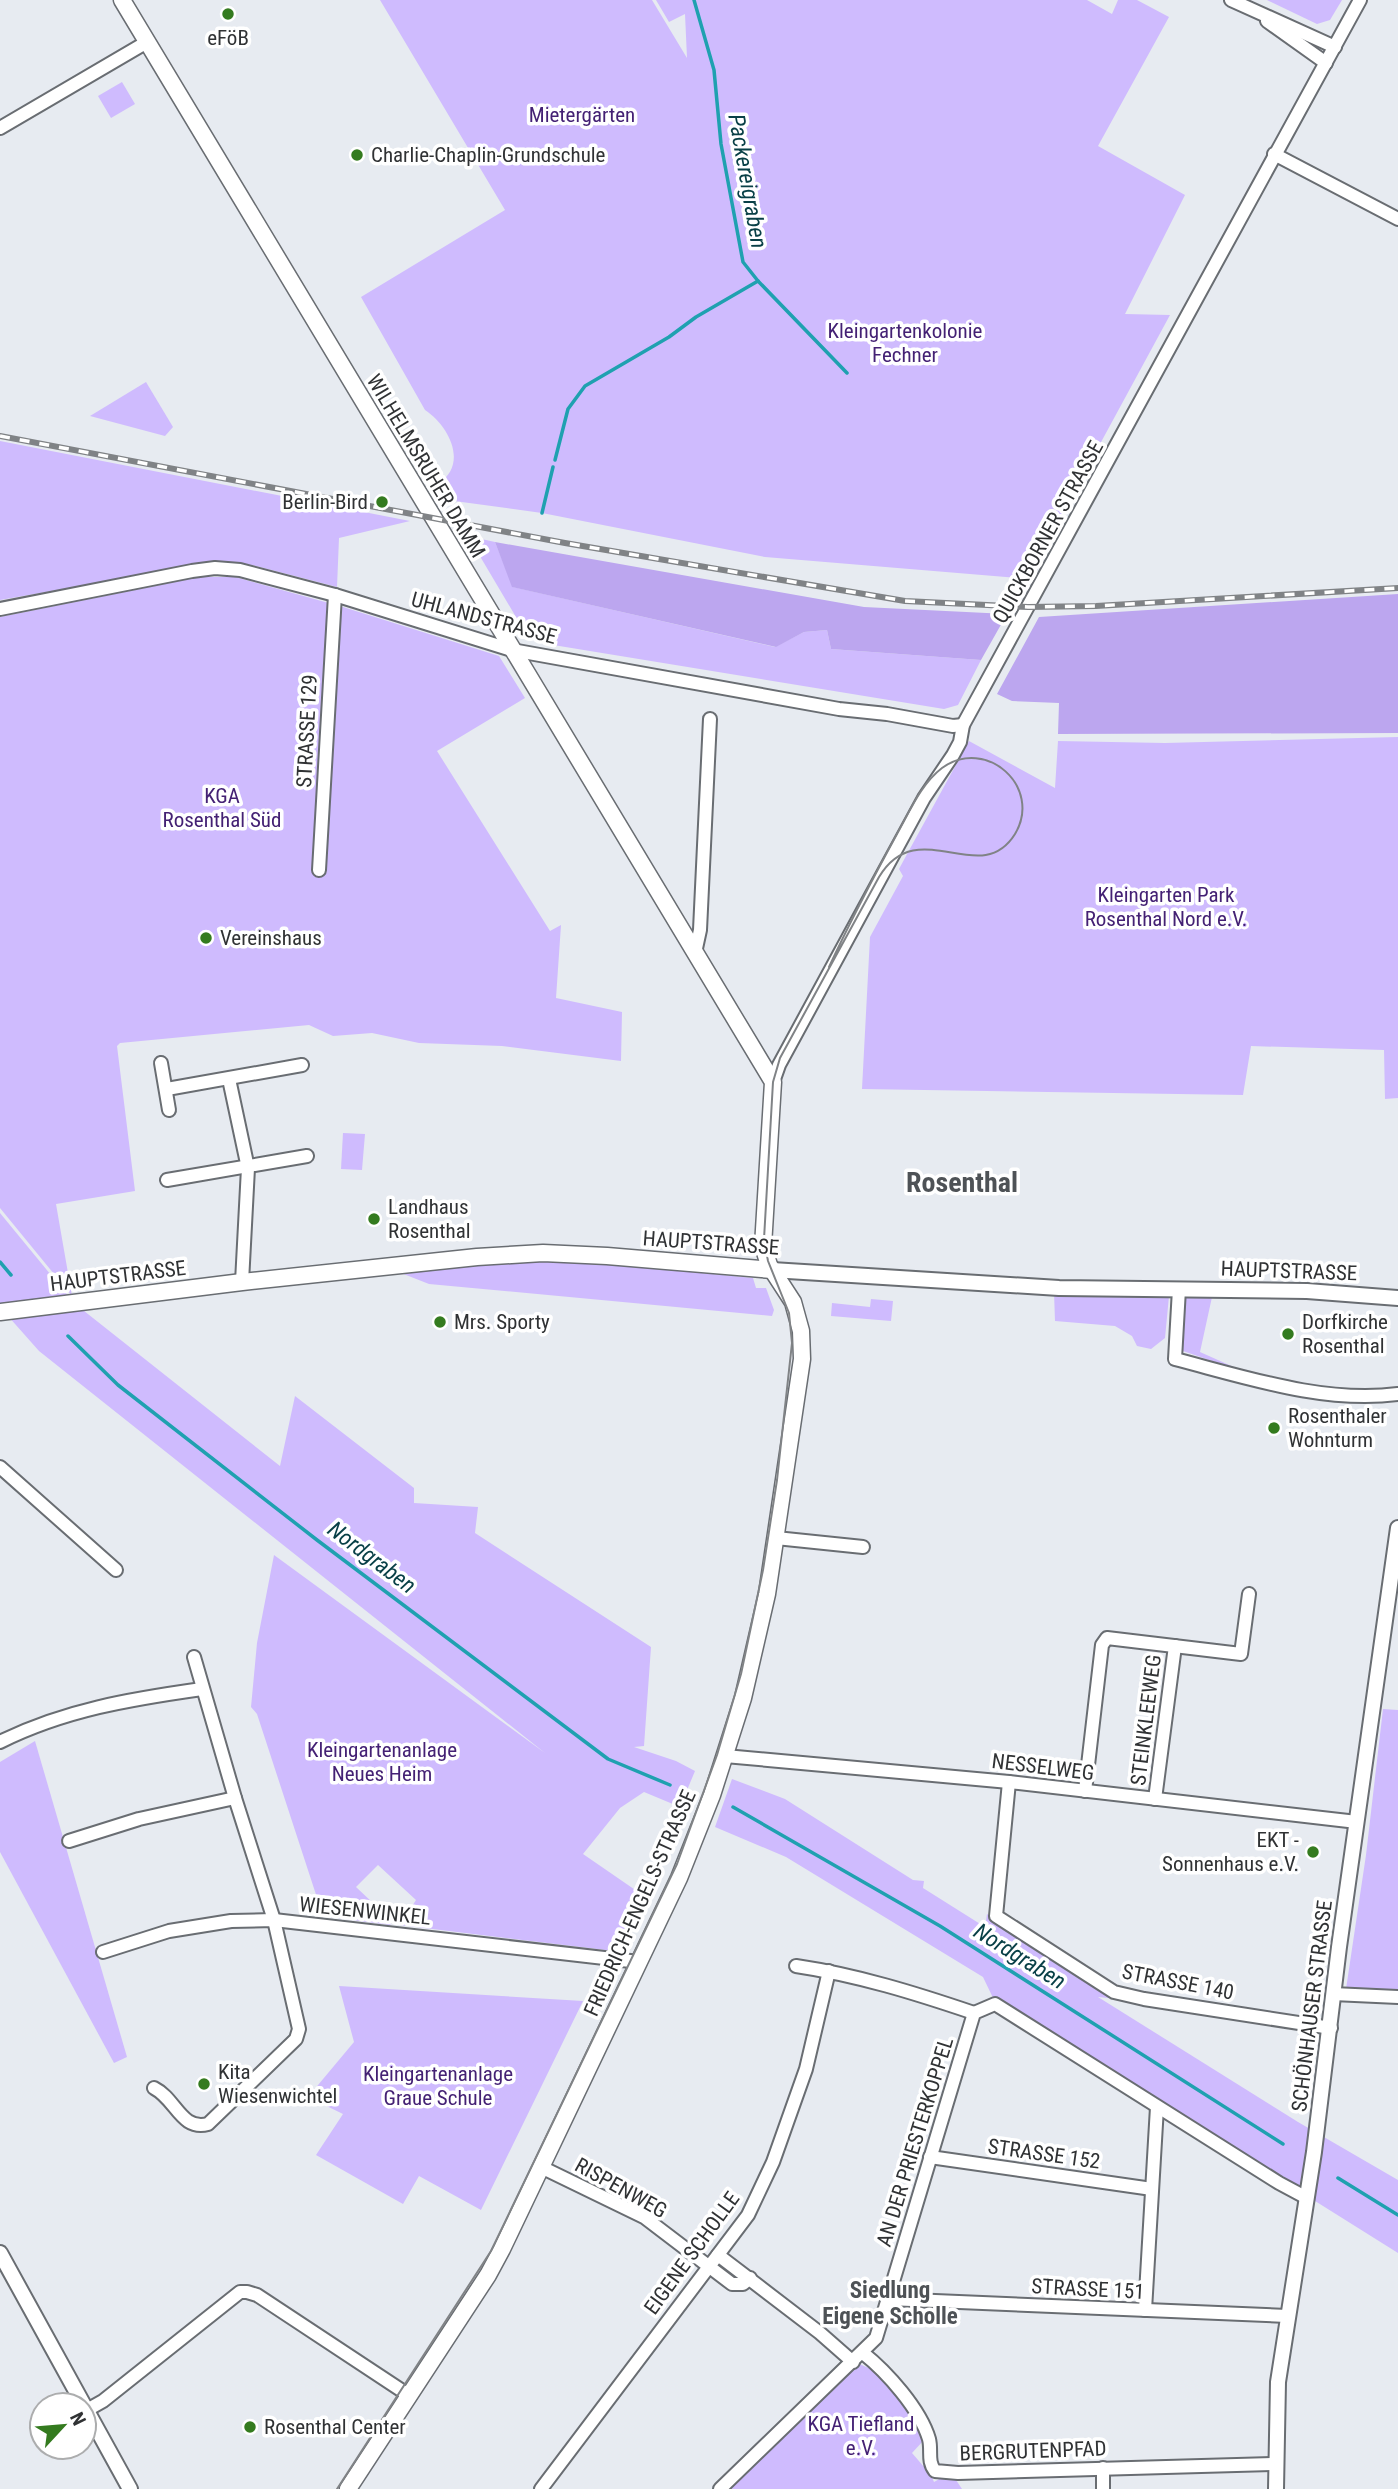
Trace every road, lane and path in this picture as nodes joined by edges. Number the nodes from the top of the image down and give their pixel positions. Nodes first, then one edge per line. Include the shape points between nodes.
1 (122, 0) edge
2 (1231, 0) edge
3 (1360, 0) edge
4 (1259, 14) junction
5 (147, 42) junction
6 (1335, 47) junction
7 (1326, 63) junction
8 (0, 128) edge
9 (1274, 154) junction
10 (1398, 219) edge
11 (335, 595) junction
12 (0, 609) edge
13 (512, 650) junction
14 (710, 719) dead end
15 (963, 725) junction
16 (319, 870) dead end
17 (695, 953) junction
18 (161, 1063) dead end
19 (302, 1065) dead end
20 (229, 1079) junction
21 (774, 1082) junction
22 (167, 1089) junction
23 (169, 1110) dead end
24 (307, 1156) dead end
25 (248, 1168) junction
26 (167, 1180) dead end
27 (772, 1270) junction
28 (242, 1282) junction
29 (1179, 1289) junction
30 (1398, 1298) edge
31 (0, 1312) edge
32 (1398, 1394) edge
33 (0, 1467) edge
34 (1398, 1528) edge
35 (776, 1538) junction
36 (863, 1547) dead end
37 (116, 1570) dead end
38 (1249, 1594) dead end
39 (1175, 1646) junction
40 (194, 1657) dead end
41 (202, 1689) junction
42 (0, 1742) edge
43 (725, 1756) junction
44 (1009, 1782) junction
45 (1086, 1791) junction
46 (235, 1798) junction
47 (1155, 1799) junction
48 (1357, 1822) junction
49 (69, 1841) dead end
50 (274, 1920) junction
51 (103, 1952) dead end
52 (639, 1962) junction
53 (796, 1966) dead end
54 (830, 1971) junction
55 (1333, 1994) junction
56 (1398, 1997) edge
57 (974, 2013) junction
58 (1331, 2028) junction
59 (154, 2088) dead end
60 (1157, 2107) junction
61 (930, 2157) junction
62 (541, 2167) junction
63 (1152, 2189) junction
64 (1307, 2198) junction
65 (0, 2253) edge
66 (718, 2255) junction
67 (708, 2266) junction
68 (750, 2278) junction
69 (888, 2299) junction
70 (1145, 2311) junction
71 (1287, 2316) junction
72 (858, 2358) junction
73 (76, 2391) edge
74 (410, 2396) junction
75 (98, 2404) edge
76 (98, 2430) edge
77 (1276, 2464) junction
78 (1103, 2468) junction
79 (130, 2489) edge
80 (348, 2489) edge
81 (541, 2489) edge
82 (720, 2489) edge
83 (1103, 2489) edge
84 (1276, 2489) edge

1 - 5 main road, WILHELMSRUHER DAMM
2 - 4 street
3 - 6 street, QUICKBORNER STRASSE
4 - 6 street
4 - 7 street
5 - 8 street
5 - 13 main road, WILHELMSRUHER DAMM
6 - 7 street, QUICKBORNER STRASSE
7 - 9 street, QUICKBORNER STRASSE
9 - 10 street
9 - 15 street, QUICKBORNER STRASSE
11 - 12 street, UHLANDSTRASSE via 240,570 215,568
11 - 13 street, UHLANDSTRASSE
11 - 16 street, STRASSE 129
13 - 15 street, UHLANDSTRASSE via 839,709
13 - 17 main road, WILHELMSRUHER DAMM
14 - 17 street via 700,930
15 - 21 street, QUICKBORNER STRASSE via 959,745 923,798
17 - 21 main road, WILHELMSRUHER DAMM
18 - 22 street
19 - 20 street
20 - 22 street
20 - 25 street
21 - 27 main road via 764,1246
22 - 23 street
24 - 25 street
25 - 26 street
25 - 28 street
27 - 28 main road, HAUPTSTRASSE via 543,1253
27 - 29 street, HAUPTSTRASSE via 1059,1288
27 - 35 main road, FRIEDRICH-ENGELS-STRASSE via 792,1299 803,1346
28 - 31 main road, HAUPTSTRASSE
29 - 30 street, HAUPTSTRASSE
29 - 32 street via 1175,1359 1313,1392
33 - 37 street
34 - 48 street, SCHÖNHAUSER STRASSE
35 - 36 street
35 - 43 main road, FRIEDRICH-ENGELS-STRASSE via 752,1662
38 - 39 street, STEINKLEEWEG via 1241,1654
39 - 45 street, STEINKLEEWEG via 1112,1637 1102,1645
39 - 47 street, STEINKLEEWEG
40 - 41 street
41 - 42 street via 88,1708
41 - 46 street
43 - 44 street, NESSELWEG
43 - 52 main road, FRIEDRICH-ENGELS-STRASSE via 691,1851
44 - 45 street, NESSELWEG
44 - 58 street, STRASSE 140 via 996,1916 1114,1992
45 - 47 street, NESSELWEG
46 - 49 street via 139,1819
46 - 50 street
47 - 48 street, NESSELWEG
48 - 55 street, SCHÖNHAUSER STRASSE
50 - 51 street via 169,1931
50 - 52 street, WIESENWINKEL
50 - 59 street, WIESENWINKEL via 298,2017 296,2039 208,2124 184,2120 164,2093
52 - 62 main road, FRIEDRICH-ENGELS-STRASSE
53 - 54 street
54 - 57 street
54 - 66 street, EIGENE SCHOLLE via 806,2069 772,2162 748,2215
55 - 56 street
55 - 58 street, SCHÖNHAUSER STRASSE
57 - 60 street via 995,2004
57 - 61 street, AN DER PRIESTERKOPPEL
58 - 64 street, SCHÖNHAUSER STRASSE
60 - 63 street
60 - 64 street
61 - 63 street, STRASSE 152
61 - 69 street, AN DER PRIESTERKOPPEL
62 - 67 street, RISPENWEG via 644,2217
62 - 74 main road, FRIEDRICH-ENGELS-STRASSE via 488,2275
63 - 70 street
64 - 71 street, SCHÖNHAUSER STRASSE
65 - 73 street
66 - 67 street, EIGENE SCHOLLE
66 - 68 street
67 - 68 street, RISPENWEG via 732,2284
67 - 81 street, EIGENE SCHOLLE
68 - 72 street
69 - 70 street, STRASSE 151
69 - 72 street, AN DER PRIESTERKOPPEL via 877,2338
70 - 71 street, STRASSE 151
71 - 77 street, SCHÖNHAUSER STRASSE via 1278,2382
72 - 78 street, BERGRUTENPFAD via 880,2367 898,2386 923,2425 935,2471
72 - 82 street, AN DER PRIESTERKOPPEL
74 - 75 street via 247,2291
74 - 80 main road, FRIEDRICH-ENGELS-STRASSE
76 - 79 street
77 - 78 street, BERGRUTENPFAD
77 - 84 street, SCHÖNHAUSER STRASSE
78 - 83 street

